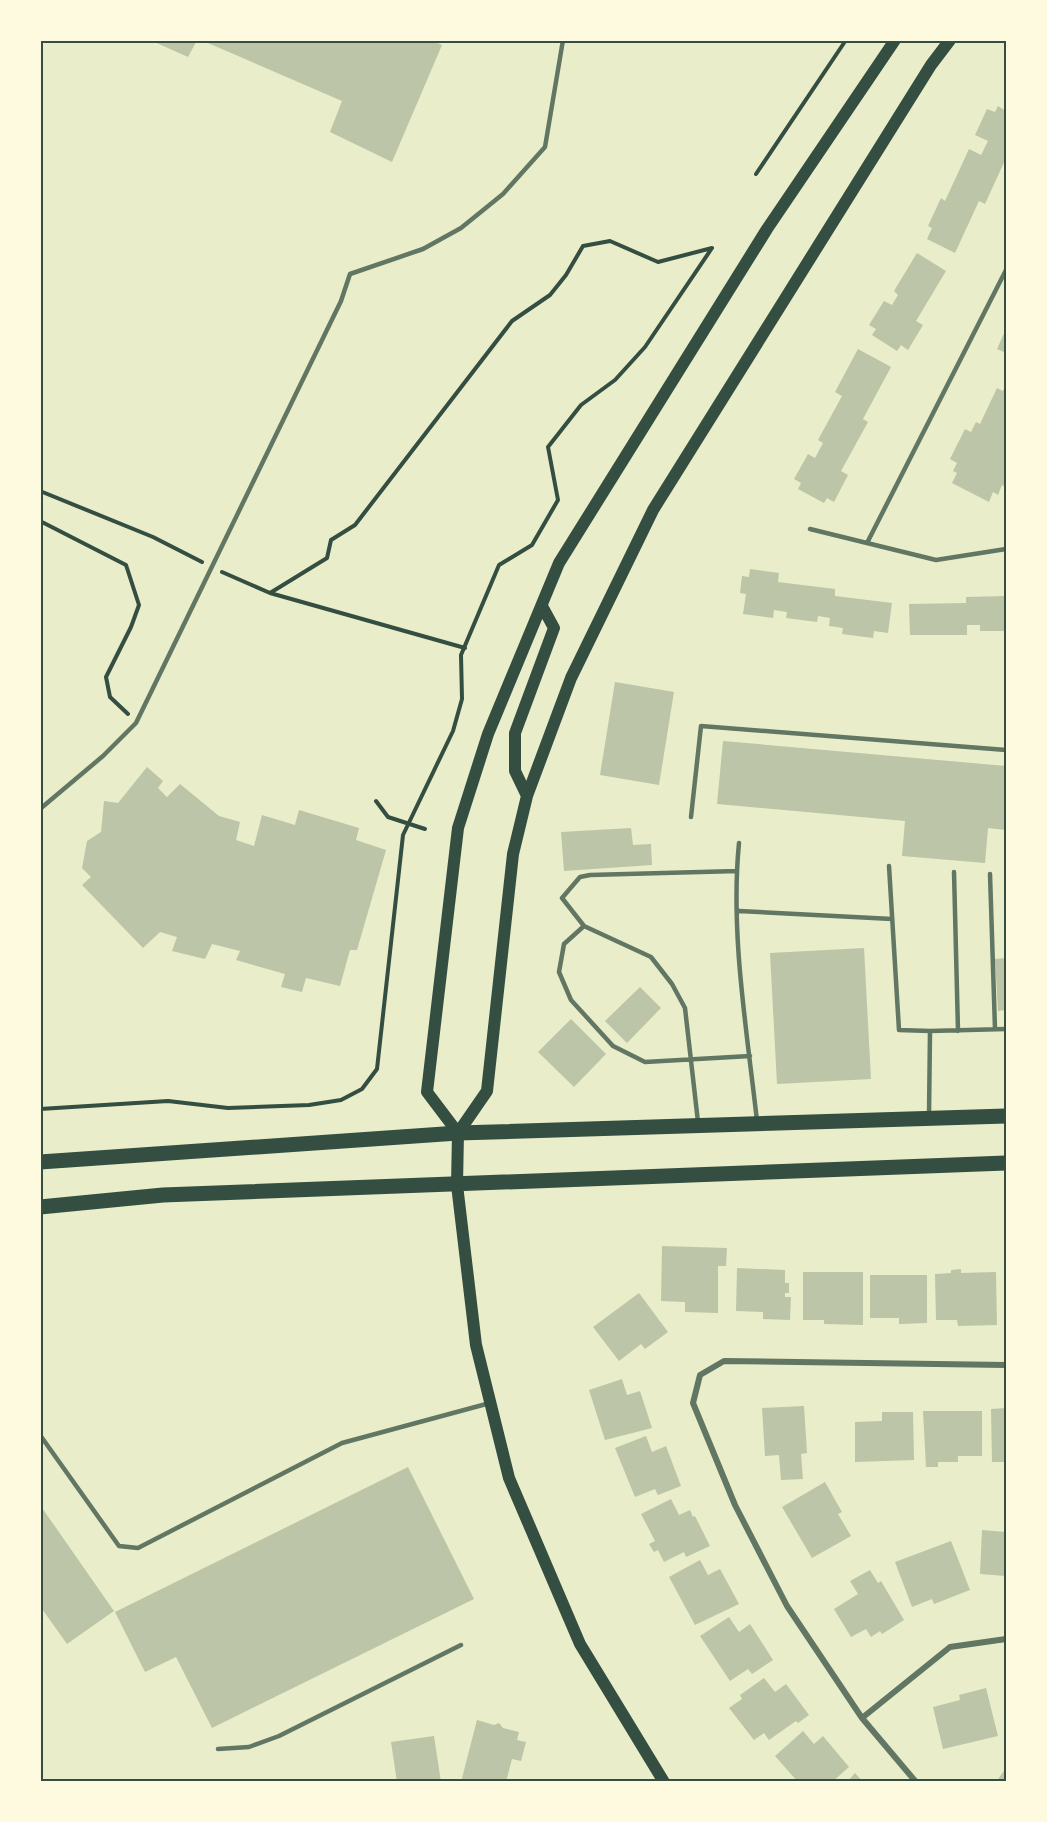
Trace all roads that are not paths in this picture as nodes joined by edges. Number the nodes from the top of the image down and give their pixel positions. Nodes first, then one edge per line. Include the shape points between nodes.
1 (563, 40) edge
2 (895, 40) edge
3 (950, 40) edge
4 (1006, 270) edge
5 (810, 529) dead end
6 (867, 543) junction
7 (1006, 549) edge
8 (542, 606) junction
9 (1006, 750) edge
10 (527, 796) junction
11 (40, 809) edge
12 (691, 817) dead end
13 (740, 843) dead end
14 (888, 866) dead end
15 (737, 871) junction
16 (954, 872) dead end
17 (990, 874) dead end
18 (739, 911) junction
19 (892, 919) junction
20 (584, 926) junction
21 (995, 1029) junction
22 (1006, 1029) edge
23 (930, 1031) junction
24 (958, 1031) junction
25 (750, 1056) junction
26 (693, 1059) junction
27 (1006, 1116) edge
28 (929, 1118) junction
29 (757, 1124) junction
30 (699, 1126) junction
31 (458, 1133) junction
32 (40, 1162) edge
33 (1006, 1163) edge
34 (457, 1185) junction
35 (40, 1207) edge
36 (1006, 1365) edge
37 (490, 1403) junction
38 (40, 1435) edge
39 (1006, 1639) edge
40 (461, 1645) dead end
41 (862, 1718) junction
42 (218, 1749) dead end
43 (664, 1782) edge
44 (916, 1782) edge

1 - 11 lane via 545,147 503,194 461,228 432,244 350,274 341,301 136,723
2 - 8 main road via 755,249 559,563
3 - 10 main road via 653,510 571,678
4 - 6 lane
5 - 6 lane
6 - 7 lane via 936,560
8 - 10 main road via 554,628 515,734 515,771
8 - 31 main road via 488,734 458,828 426,1092
9 - 12 lane via 701,726
10 - 31 main road via 513,854 487,1091
13 - 15 lane
14 - 19 lane
15 - 18 lane
15 - 20 lane via 580,877 562,897
16 - 24 lane
17 - 21 lane
18 - 19 lane
18 - 25 lane
19 - 23 lane via 899,1030
20 - 26 lane via 651,957 685,1008
20 - 26 lane via 564,944 559,972 571,1000 613,1046 645,1062
21 - 22 lane
21 - 24 lane
23 - 24 lane
23 - 28 lane
25 - 26 lane
25 - 29 lane
26 - 30 lane
27 - 28 main road
28 - 29 main road
29 - 30 main road
30 - 31 main road
31 - 32 main road
31 - 34 main road
33 - 34 main road
34 - 35 main road via 164,1195
34 - 37 main road via 476,1345
36 - 41 street via 724,1361 700,1375 693,1403 735,1505 787,1606
37 - 38 lane via 342,1443 138,1548 118,1546
37 - 43 main road via 509,1478 580,1644
39 - 41 street via 950,1647
40 - 42 lane via 279,1736 249,1747
41 - 44 street

